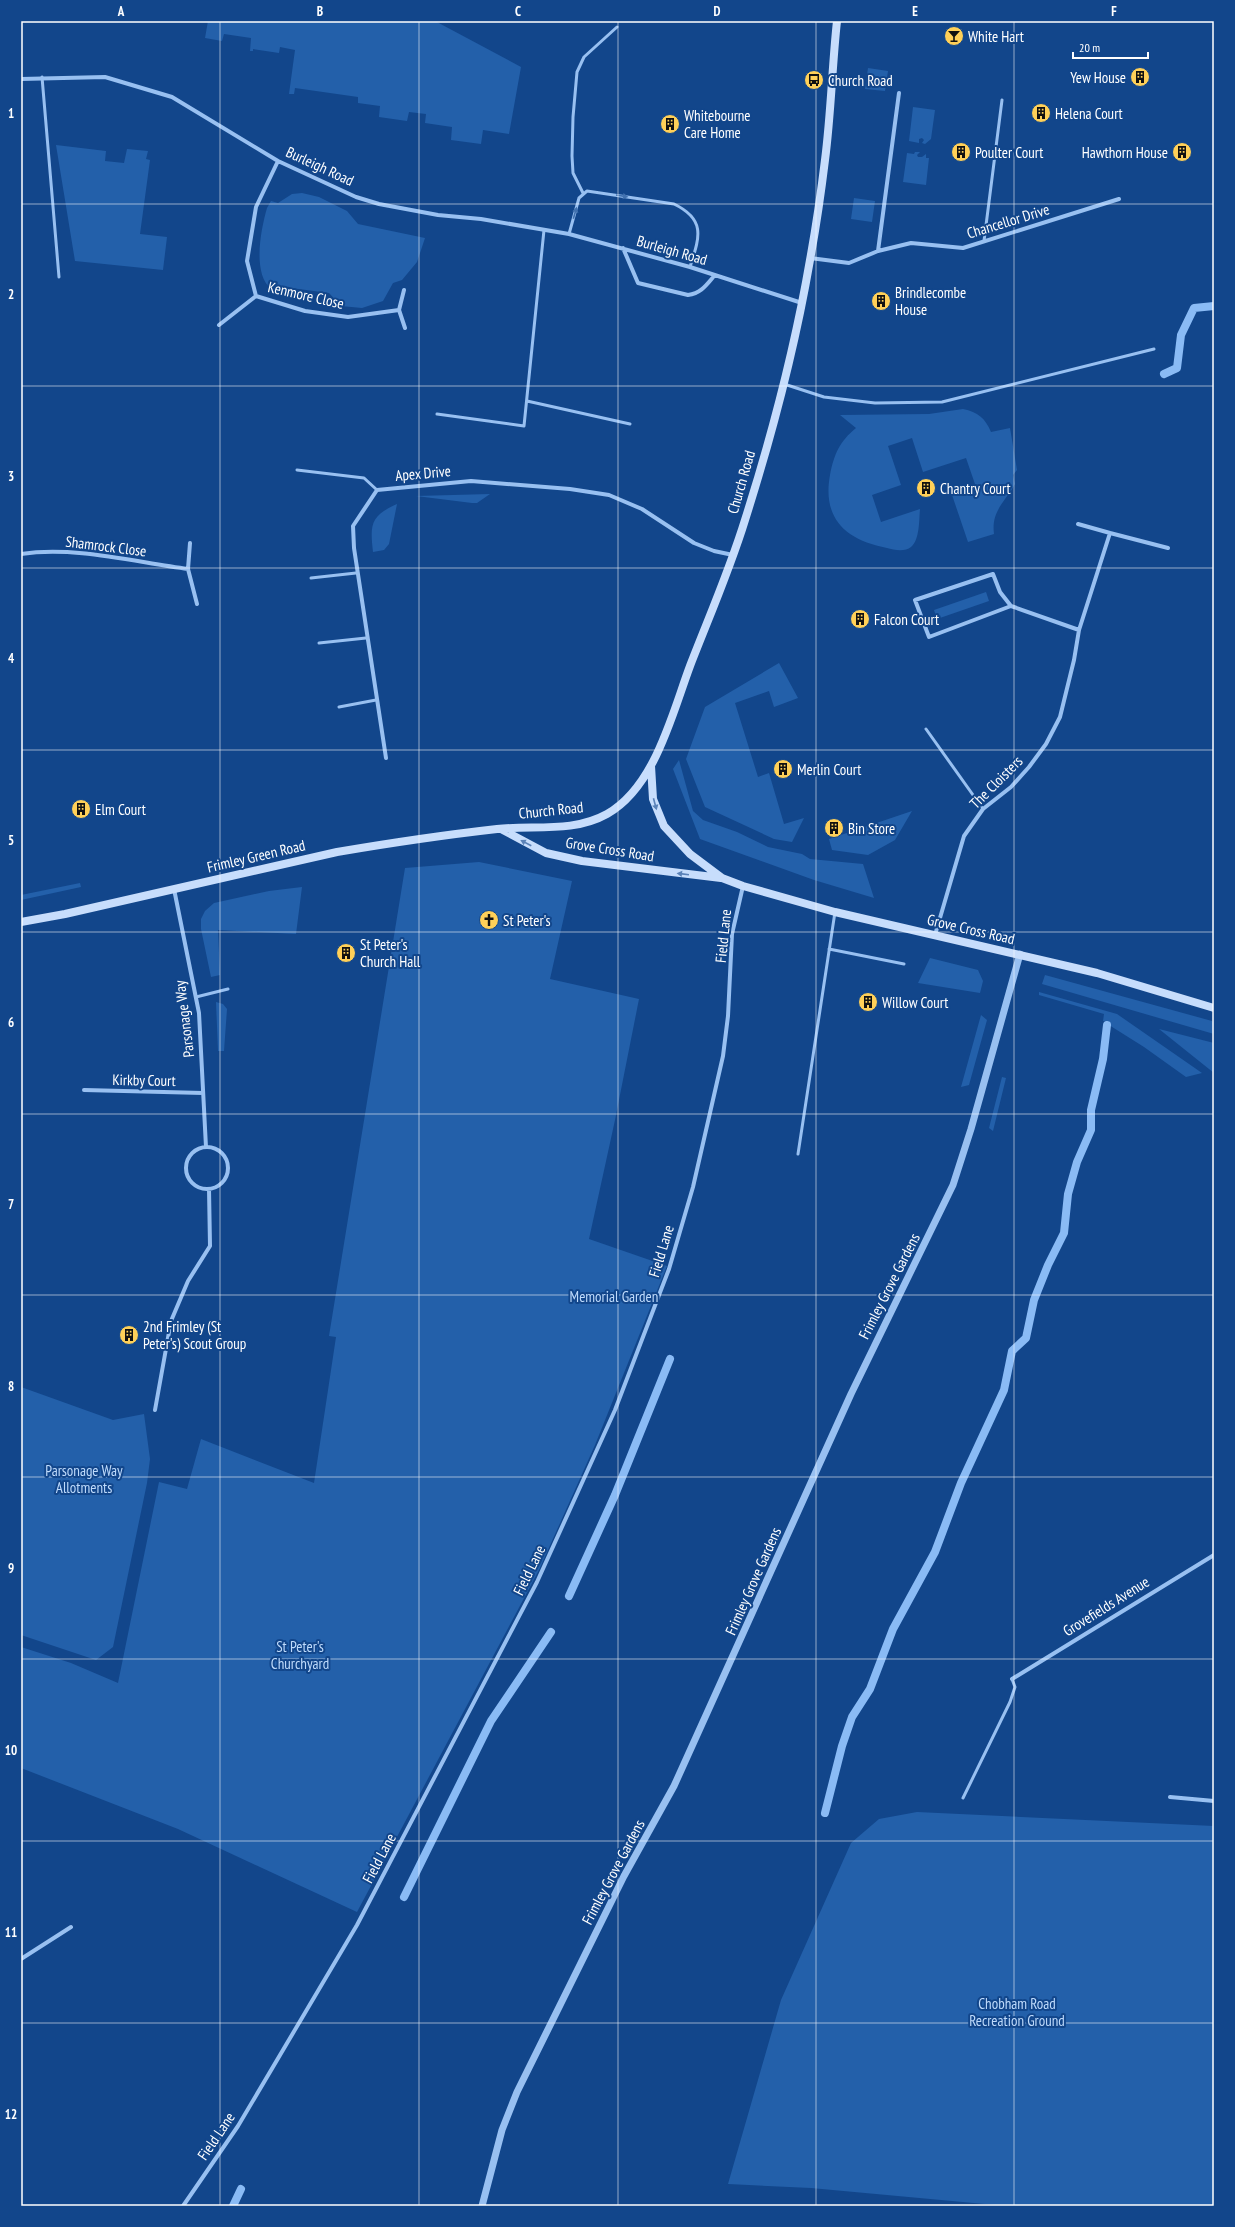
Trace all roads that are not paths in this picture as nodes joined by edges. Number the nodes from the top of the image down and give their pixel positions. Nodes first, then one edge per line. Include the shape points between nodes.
1 (836, 21) edge
2 (617, 26) dead end
3 (42, 77) junction
4 (21, 79) edge
5 (899, 93) dead end
6 (1002, 100) dead end
7 (278, 161) junction
8 (583, 193) junction
9 (1119, 199) dead end
10 (544, 230) junction
11 (569, 234) junction
12 (984, 241) junction
13 (623, 248) junction
14 (878, 251) junction
15 (810, 258) junction
16 (690, 267) junction
17 (715, 274) junction
18 (59, 277) dead end
19 (404, 290) dead end
20 (256, 296) junction
21 (802, 303) junction
22 (399, 310) junction
23 (219, 325) dead end
24 (405, 328) dead end
25 (1154, 349) dead end
26 (782, 384) junction
27 (526, 401) junction
28 (438, 414) dead end
29 (630, 424) dead end
30 (297, 470) dead end
31 (378, 490) junction
32 (1078, 524) dead end
33 (1110, 533) junction
34 (190, 543) dead end
35 (1168, 548) dead end
36 (21, 554) edge
37 (733, 555) junction
38 (188, 569) junction
39 (356, 573) junction
40 (312, 578) dead end
41 (197, 604) dead end
42 (1011, 606) junction
43 (1078, 630) junction
44 (366, 638) junction
45 (320, 643) dead end
46 (376, 700) junction
47 (339, 707) dead end
48 (926, 729) dead end
49 (386, 758) dead end
50 (651, 765) junction
51 (984, 809) junction
52 (500, 829) junction
53 (722, 878) junction
54 (743, 886) junction
55 (174, 889) junction
56 (835, 912) junction
57 (21, 922) edge
58 (935, 935) junction
59 (829, 949) junction
60 (1020, 954) junction
61 (904, 964) dead end
62 (228, 989) dead end
63 (196, 997) junction
64 (1214, 1008) edge
65 (84, 1090) dead end
66 (203, 1093) junction
67 (206, 1147) junction
68 (798, 1154) dead end
69 (209, 1189) junction
70 (155, 1410) dead end
71 (1214, 1554) edge
72 (1012, 1679) joint
73 (1170, 1797) dead end
74 (963, 1798) dead end
75 (1214, 1801) edge
76 (72, 1927) dead end
77 (21, 1959) edge
78 (184, 2206) edge
79 (482, 2206) edge

1 - 15 main road, Church Road via 825,161
2 - 8 lane via 584,58 577,72 572,156 573,173
3 - 4 street, Burleigh Road
3 - 7 street, Burleigh Road via 105,77 172,97
3 - 18 lane
5 - 14 street
6 - 12 lane
7 - 10 street, Burleigh Road via 356,197 379,204
7 - 20 street, Kenmore Close via 256,206 247,261
11 -> 8 lane via 579,198
8 -> 16 lane via 587,191 674,204 684,209 696,222 698,229 699,239
9 - 12 street, Chancellor Drive
10 - 11 street, Burleigh Road
10 - 27 lane
11 - 13 street, Burleigh Road
12 - 14 street, Chancellor Drive via 963,248 911,243
13 - 16 street, Burleigh Road
13 - 17 street, Burleigh Road via 634,277 644,286 688,295 695,294 701,291
14 - 15 street, Chancellor Drive via 849,263
15 - 21 main road, Church Road
16 - 17 street, Burleigh Road
17 - 21 street, Burleigh Road
19 - 22 street
20 - 22 street, Kenmore Close via 305,311 348,317
20 - 23 street, Kenmore Close
21 - 26 main road, Church Road
22 - 24 street
25 - 26 lane via 942,402 875,403 824,397
26 - 37 main road, Church Road via 757,481
27 - 28 lane via 524,426
27 - 29 lane
30 - 31 lane via 364,478
31 - 37 street, Apex Drive via 471,480 609,495 642,509 694,543
31 - 39 street, Apex Drive via 353,526
32 - 33 street
33 - 35 street
33 - 43 street, The Cloisters
34 - 38 street
36 - 38 street, Shamrock Close via 88,554
37 - 50 main road, Church Road
38 - 41 street
39 - 40 lane
39 - 44 street, Apex Drive
42 - 42 street via 929,637 916,600 992,574 1000,592
42 - 43 street
43 - 51 street, The Cloisters via 1074,660 1060,717 1046,744 1011,787
44 - 45 lane
44 - 46 street, Apex Drive
46 - 47 lane
46 - 49 street, Apex Drive
48 - 51 lane
50 - 52 main road, Church Road via 631,793 604,815 575,825
50 -> 53 main road, Grove Cross Road via 653,799 664,826 690,854
51 - 58 street, The Cloisters via 964,836
53 -> 52 main road, Grove Cross Road via 568,858 546,853
52 - 55 main road, Frimley Green Road via 337,852
53 - 54 main road, Grove Cross Road
54 - 56 main road, Grove Cross Road
54 - 78 street, Field Lane via 732,934 723,1056 693,1187 669,1269 615,1410 537,1582 357,1925 238,2126
55 - 57 main road, Frimley Green Road
55 - 63 street, Parsonage Way
56 - 58 main road, Grove Cross Road
56 - 59 lane
58 - 60 main road, Grove Cross Road
59 - 61 lane
59 - 68 lane
60 - 64 main road, Grove Cross Road via 1097,973
60 - 79 street, Frimley Grove Gardens via 972,1129 953,1185 851,1394 674,1786 624,1876 517,2092 502,2130
62 - 63 lane
63 - 66 street, Parsonage Way
65 - 66 street, Kirkby Court
66 - 67 street, Parsonage Way
67 - 69 street via 220,1151 228,1163 226,1177 216,1187
67 - 69 street via 193,1153 188,1159 187,1173 195,1185
69 - 70 street via 210,1246 188,1281 171,1322
71 - 72 street, Grovefields Avenue
72 - 74 lane via 1015,1686 1010,1702
73 - 75 street
76 - 77 street

